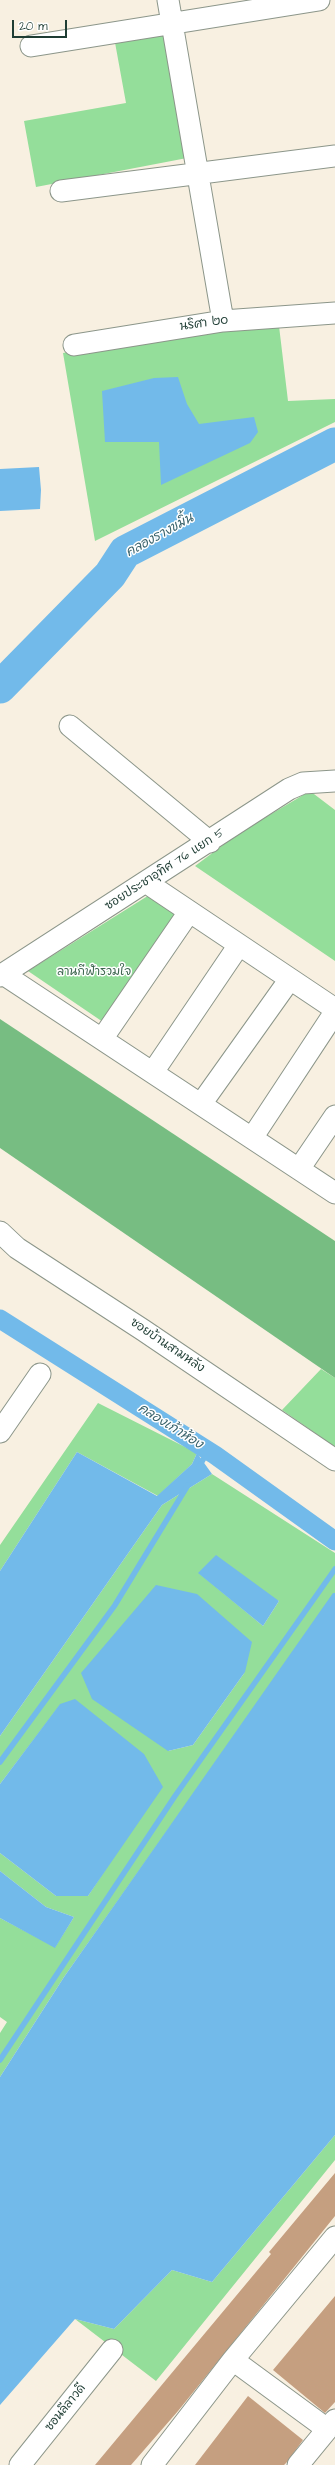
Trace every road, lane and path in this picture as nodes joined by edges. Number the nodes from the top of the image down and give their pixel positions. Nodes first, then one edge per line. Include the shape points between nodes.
1 (168, 0) edge
2 (319, 0) edge
3 (172, 22) junction
4 (31, 46) dead end
5 (335, 156) edge
6 (198, 174) junction
7 (61, 191) dead end
8 (335, 313) edge
9 (223, 321) junction
10 (74, 345) dead end
11 (70, 726) dead end
12 (335, 781) edge
13 (210, 842) junction
14 (147, 883) junction
15 (189, 912) junction
16 (239, 945) junction
17 (2, 975) edge
18 (290, 978) junction
19 (335, 1009) edge
20 (335, 1012) edge
21 (102, 1039) junction
22 (153, 1072) junction
23 (201, 1104) junction
24 (335, 1116) edge
25 (252, 1138) junction
26 (299, 1169) junction
27 (335, 1193) edge
28 (0, 1232) edge
29 (40, 1374) dead end
30 (0, 1432) edge
31 (335, 1460) edge
32 (335, 2237) edge
33 (112, 2350) dead end
34 (233, 2360) junction
35 (331, 2424) edge
36 (20, 2465) edge
37 (152, 2465) edge
38 (298, 2465) edge

1 - 3 street
2 - 3 street
3 - 4 street
3 - 6 street
5 - 6 street
6 - 7 street
6 - 9 street
8 - 9 street, นริศา ๒๐
9 - 10 street, นริศา ๒๐
11 - 13 street
12 - 13 street, ซอยประชาอุทิศ 76 แยก 5 via 303,783 289,789
13 - 14 street, ซอยประชาอุทิศ 76 แยก 5
14 - 15 street
14 - 17 street, ซอยประชาอุทิศ 76 แยก 5
15 - 16 street
15 - 21 street
16 - 18 street
16 - 22 street
17 - 21 street
18 - 19 street
18 - 23 street
20 - 25 street
21 - 22 street
22 - 23 street
23 - 25 street
24 - 26 street
25 - 26 street
26 - 27 street
28 - 31 street, ซอยบ้านสามหลัง via 17,1248
29 - 30 street
32 - 34 street
33 - 36 street, ซอนลีลาวดี
34 - 35 street
34 - 37 street
35 - 38 street

